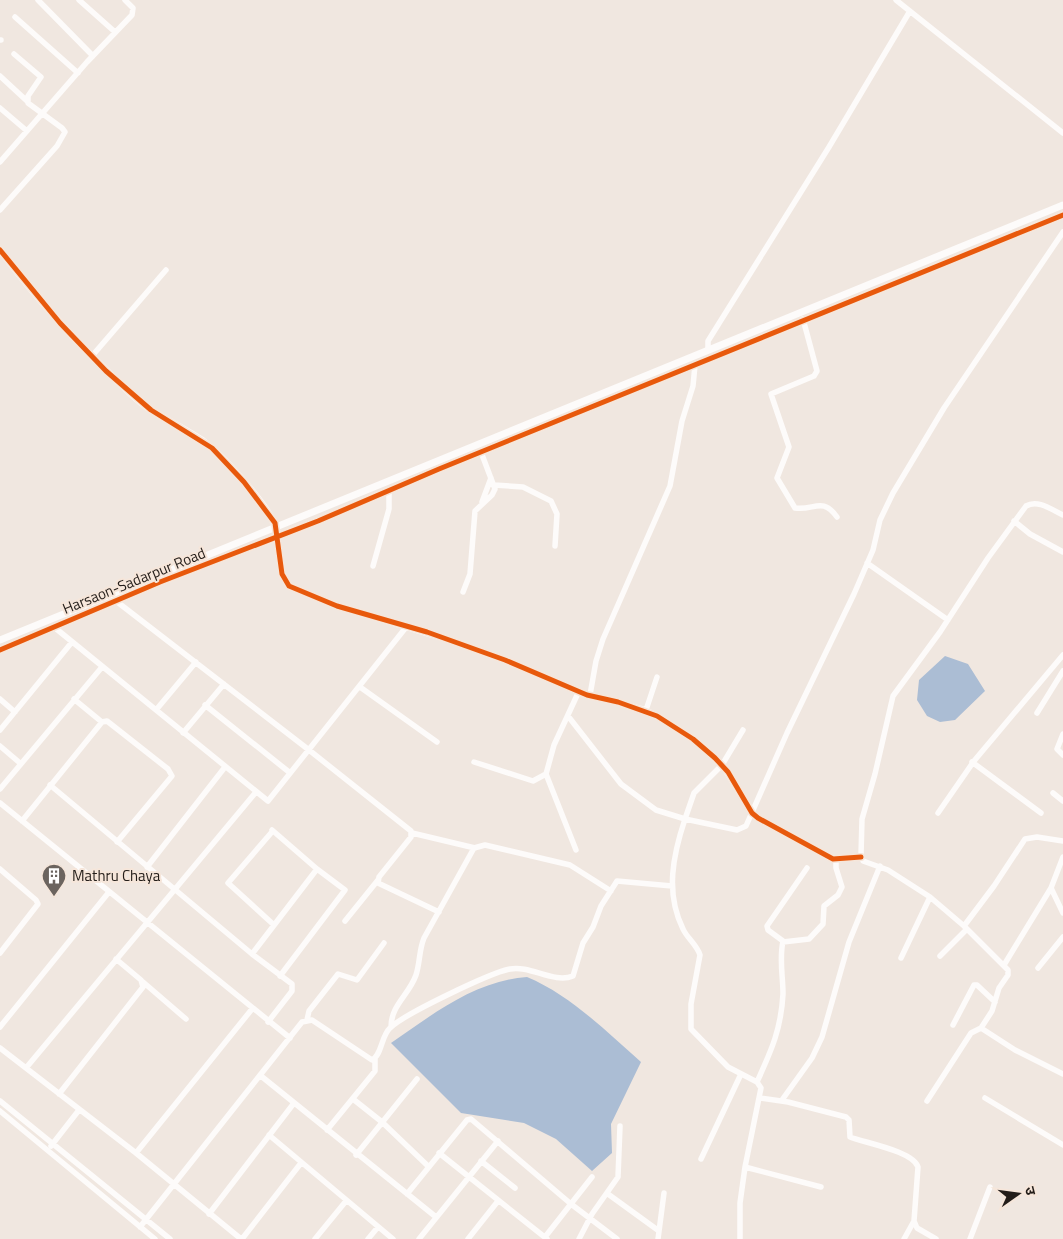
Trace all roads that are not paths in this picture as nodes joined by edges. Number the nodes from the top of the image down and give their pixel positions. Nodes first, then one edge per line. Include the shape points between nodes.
1 (38, 0) edge
2 (78, 0) edge
3 (125, 0) edge
4 (896, 0) edge
5 (910, 12) junction
6 (15, 17) dead end
7 (115, 32) junction
8 (14, 54) dead end
9 (93, 56) junction
10 (78, 73) junction
11 (0, 76) edge
12 (27, 101) junction
13 (0, 108) edge
14 (42, 113) junction
15 (27, 131) junction
16 (1063, 133) edge
17 (0, 150) edge
18 (6, 155) junction
19 (0, 162) edge
20 (1063, 205) edge
21 (0, 210) edge
22 (1063, 215) edge
23 (1063, 232) edge
24 (0, 250) edge
25 (166, 270) dead end
26 (803, 320) junction
27 (710, 350) junction
28 (92, 356) junction
29 (715, 356) junction
30 (695, 365) junction
31 (481, 452) junction
32 (491, 476) junction
33 (494, 485) junction
34 (389, 490) junction
35 (480, 506) junction
36 (1063, 515) edge
37 (837, 517) dead end
38 (1014, 522) junction
39 (276, 528) junction
40 (277, 537) junction
41 (555, 546) dead end
42 (1063, 552) edge
43 (867, 563) junction
44 (373, 566) dead end
45 (463, 592) dead end
46 (116, 601) junction
47 (948, 620) junction
48 (407, 626) junction
49 (54, 627) junction
50 (0, 640) edge
51 (72, 642) junction
52 (0, 650) edge
53 (1063, 655) edge
54 (196, 662) junction
55 (102, 667) junction
56 (1063, 670) edge
57 (657, 677) dead end
58 (224, 684) junction
59 (360, 687) junction
60 (579, 691) junction
61 (590, 696) junction
62 (0, 699) edge
63 (74, 699) junction
64 (205, 705) junction
65 (156, 710) junction
66 (646, 710) junction
67 (14, 712) junction
68 (1038, 713) dead end
69 (568, 716) junction
70 (102, 722) junction
71 (0, 730) edge
72 (743, 730) dead end
73 (183, 732) junction
74 (1063, 734) edge
75 (437, 742) dead end
76 (0, 746) edge
77 (309, 750) junction
78 (1063, 755) edge
79 (474, 762) dead end
80 (972, 762) junction
81 (20, 763) junction
82 (722, 765) junction
83 (225, 767) junction
84 (289, 772) junction
85 (546, 774) junction
86 (50, 786) junction
87 (0, 789) edge
88 (256, 792) junction
89 (1053, 793) dead end
90 (1063, 801) edge
91 (0, 803) edge
92 (752, 813) junction
93 (938, 813) dead end
94 (1041, 813) dead end
95 (684, 819) junction
96 (22, 821) junction
97 (412, 834) junction
98 (1063, 841) edge
99 (117, 842) junction
100 (475, 848) junction
101 (576, 850) dead end
102 (861, 857) junction
103 (1063, 857) edge
104 (836, 860) junction
105 (880, 866) junction
106 (147, 867) junction
107 (806, 868) dead end
108 (0, 869) edge
109 (317, 869) junction
110 (378, 880) junction
111 (672, 886) junction
112 (1051, 888) junction
113 (174, 889) junction
114 (611, 890) junction
115 (109, 892) junction
116 (930, 897) junction
117 (439, 912) junction
118 (1063, 913) edge
119 (345, 921) dead end
120 (146, 922) junction
121 (274, 925) junction
122 (966, 928) junction
123 (1063, 937) edge
124 (783, 942) junction
125 (384, 943) dead end
126 (0, 953) edge
127 (252, 954) junction
128 (940, 956) dead end
129 (901, 958) dead end
130 (116, 959) junction
131 (1004, 965) junction
132 (1038, 968) dead end
133 (280, 976) junction
134 (143, 982) junction
135 (995, 1002) junction
136 (252, 1009) junction
137 (186, 1019) dead end
138 (307, 1020) junction
139 (268, 1022) junction
140 (953, 1024) dead end
141 (390, 1027) junction
142 (0, 1028) edge
143 (981, 1028) junction
144 (290, 1038) junction
145 (0, 1048) edge
146 (375, 1059) junction
147 (26, 1068) junction
148 (740, 1074) junction
149 (1063, 1074) edge
150 (261, 1076) junction
151 (417, 1079) dead end
152 (757, 1082) junction
153 (59, 1094) junction
154 (760, 1098) junction
155 (985, 1098) dead end
156 (353, 1099) junction
157 (0, 1100) edge
158 (782, 1100) junction
159 (927, 1101) dead end
160 (294, 1103) junction
161 (80, 1110) junction
162 (0, 1111) edge
163 (382, 1122) junction
164 (620, 1126) dead end
165 (327, 1130) junction
166 (269, 1135) junction
167 (498, 1141) junction
168 (53, 1144) junction
169 (1063, 1145) edge
170 (48, 1151) junction
171 (136, 1153) junction
172 (439, 1153) junction
173 (356, 1155) junction
174 (700, 1159) dead end
175 (481, 1161) junction
176 (301, 1163) junction
177 (428, 1167) junction
178 (745, 1167) junction
179 (468, 1177) junction
180 (592, 1177) dead end
181 (175, 1185) junction
182 (820, 1187) dead end
183 (990, 1187) dead end
184 (515, 1188) dead end
185 (664, 1193) dead end
186 (406, 1194) junction
187 (608, 1194) junction
188 (346, 1201) junction
189 (498, 1201) junction
190 (571, 1204) junction
191 (209, 1214) junction
192 (436, 1217) junction
193 (590, 1218) junction
194 (147, 1219) junction
195 (914, 1221) junction
196 (140, 1227) junction
197 (378, 1228) junction
198 (659, 1231) junction
199 (546, 1238) edge
200 (155, 1239) edge
201 (170, 1239) edge
202 (242, 1239) edge
203 (315, 1239) edge
204 (368, 1239) edge
205 (393, 1239) edge
206 (419, 1239) edge
207 (468, 1239) edge
208 (579, 1239) edge
209 (618, 1239) edge
210 (658, 1239) edge
211 (740, 1239) edge
212 (904, 1239) edge
213 (936, 1239) edge
214 (970, 1239) edge

1 - 9 street
2 - 7 street
3 - 7 street via 134,12
4 - 5 street
5 - 16 street
5 - 27 street via 708,341
6 - 10 street
7 - 9 street
8 - 12 street via 41,77
9 - 10 street
10 - 14 street
11 - 12 street
12 - 14 street
13 - 15 street
14 - 15 street
14 - 21 street via 62,128 64,135
15 - 18 street
17 - 18 street
18 - 19 street
20 - 27 street, Harsaon-Sadarpur Road
22 - 26 street, Harsaon-Sadarpur Road
23 - 43 street via 941,412 880,520
24 - 28 street via 30,289
25 - 28 street
26 - 29 street, Harsaon-Sadarpur Road
26 - 37 street via 817,371 814,376 771,394 789,447 777,478 795,508 825,506
27 - 29 street
27 - 39 street, Harsaon-Sadarpur Road
28 - 39 street via 144,405 212,448 266,510
29 - 30 street, Harsaon-Sadarpur Road
30 - 31 street, Harsaon-Sadarpur Road
30 - 61 street via 670,486 603,639
31 - 32 street
31 - 34 street, Harsaon-Sadarpur Road
32 - 33 street
32 - 35 street
33 - 35 street via 492,495
33 - 41 street via 524,488 551,501 557,518
34 - 40 street, Harsaon-Sadarpur Road
34 - 44 street via 389,508
35 - 45 street via 473,517 470,574
36 - 38 street via 1034,503 1026,506
38 - 42 street
38 - 47 street
39 - 40 street
39 - 50 street, Harsaon-Sadarpur Road
40 - 46 street, Harsaon-Sadarpur Road
40 - 48 street via 282,574 289,586 337,606
43 - 47 street
43 - 92 street
46 - 49 street, Harsaon-Sadarpur Road
46 - 54 street
47 - 102 street via 891,700 876,774 862,819
48 - 59 street
48 - 60 street via 505,660
49 - 51 street
49 - 52 street, Harsaon-Sadarpur Road
51 - 55 street
51 - 67 street
53 - 80 street
54 - 58 street
54 - 65 street
55 - 63 street
55 - 65 street
56 - 68 street
57 - 66 street
58 - 64 street
58 - 77 street
59 - 75 street
59 - 77 street
60 - 61 street
60 - 69 street
61 - 66 street
62 - 67 street
63 - 70 street
63 - 81 street
64 - 73 street
64 - 84 street
65 - 73 street
66 - 82 street via 693,738
67 - 71 street
69 - 85 street via 554,745
69 - 95 street via 621,784 656,810
70 - 86 street
70 - 99 street via 109,722 168,769 172,776
72 - 82 street
73 - 83 street
74 - 78 street via 1057,749
76 - 81 street
77 - 84 street
77 - 97 street
79 - 85 street via 533,781
80 - 93 street
80 - 94 street
81 - 87 street
82 - 92 street
82 - 95 street via 694,793
83 - 88 street
83 - 106 street
84 - 88 street via 269,801
85 - 101 street
86 - 96 street
86 - 99 street
88 - 113 street
89 - 90 street
91 - 96 street
92 - 95 street via 746,826 740,830
92 - 104 street
95 - 111 street via 674,855
96 - 115 street
97 - 100 street
97 - 110 street
98 - 122 street via 1037,837 1025,839
99 - 106 street
100 - 114 street via 485,845 570,865
100 - 117 street
102 - 104 street
102 - 105 street via 863,861
103 - 112 street
104 - 124 street via 842,887 838,895 824,906 823,924 809,939
105 - 116 street
105 - 158 street via 850,940 822,1037 812,1058
106 - 113 street
107 - 124 street via 767,926
108 - 126 street via 38,904
109 - 121 street
109 - 121 street via 272,831 228,883
109 - 133 street via 346,890
110 - 117 street via 381,887
110 - 119 street
111 - 114 street via 620,880
111 - 148 street via 681,924 700,955 691,1004 691,1029 721,1061
112 - 118 street
112 - 131 street
113 - 120 street
113 - 127 street
114 - 141 street via 583,944 572,977 507,969 454,992
115 - 120 street
115 - 142 street
116 - 122 street
116 - 129 street
117 - 141 street via 424,938 416,974 393,1011
120 - 130 street
120 - 136 street
121 - 127 street
122 - 128 street
122 - 131 street
123 - 132 street
124 - 152 street via 779,1029
125 - 138 street via 357,980 338,974 309,1011
127 - 133 street
130 - 134 street
130 - 147 street
131 - 135 street via 1008,975
133 - 139 street via 293,988
134 - 137 street
134 - 153 street via 143,987
135 - 140 street via 974,985
135 - 143 street
136 - 139 street
136 - 171 street
138 - 144 street
138 - 146 street via 318,1024 367,1058
139 - 144 street
141 - 146 street
143 - 149 street via 1015,1050
143 - 159 street via 971,1033
144 - 150 street
145 - 147 street
146 - 156 street via 375,1071
147 - 153 street
148 - 152 street
148 - 174 street
150 - 160 street
150 - 181 street
151 - 163 street
152 - 154 street via 761,1088
153 - 161 street
154 - 158 street
154 - 178 street
155 - 169 street
156 - 163 street
156 - 165 street
157 - 168 street
158 - 195 street via 846,1117 850,1137 915,1161 918,1167
160 - 165 street
160 - 166 street
161 - 168 street
161 - 171 street
162 - 170 street
163 - 173 street
163 - 177 street
164 - 187 street via 619,1174
165 - 173 street
166 - 176 street
166 - 191 street
167 - 172 street via 469,1119
167 - 175 street
167 - 190 street
168 - 170 street
168 - 194 street
170 - 196 street
171 - 181 street
172 - 177 street
172 - 179 street
173 - 186 street
175 - 179 street
175 - 184 street
176 - 188 street
176 - 202 street
177 - 186 street
178 - 182 street
178 - 211 street
179 - 189 street
179 - 192 street
180 - 190 street
181 - 191 street
181 - 194 street
183 - 214 street
185 - 198 street
186 - 192 street
187 - 193 street
187 - 198 street
188 - 197 street
188 - 203 street
189 - 199 street
189 - 207 street
190 - 193 street
190 - 199 street
191 - 202 street
192 - 206 street
193 - 208 street
193 - 209 street
194 - 196 street
194 - 201 street
195 - 212 street
195 - 213 street via 917,1228
196 - 200 street
197 - 204 street
197 - 205 street
198 - 210 street

